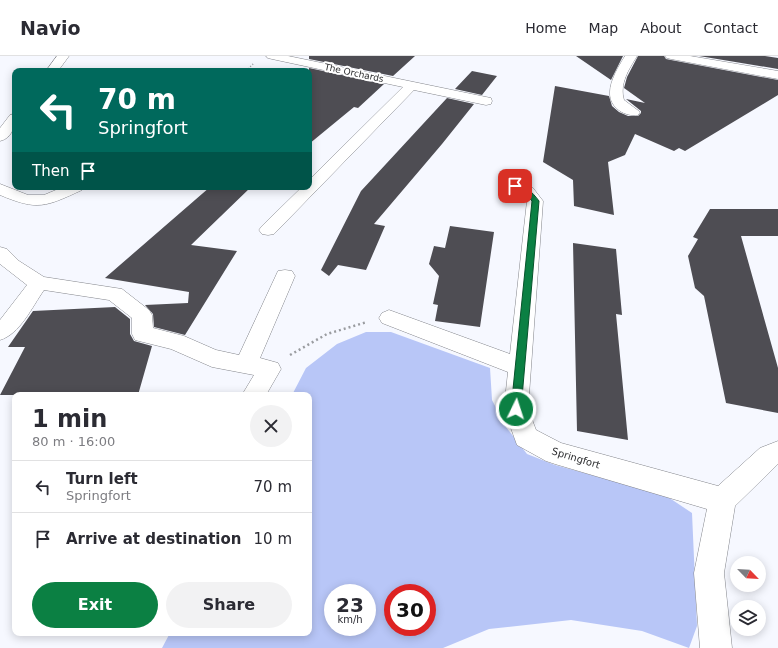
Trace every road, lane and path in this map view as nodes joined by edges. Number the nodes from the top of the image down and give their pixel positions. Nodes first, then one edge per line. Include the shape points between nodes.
1 (63, 56) edge
2 (272, 56) edge
3 (631, 56) edge
4 (672, 56) edge
5 (54, 68) edge
6 (778, 75) edge
7 (412, 85) junction
8 (486, 101) dead end
9 (633, 112) dead end
10 (12, 122) edge
11 (0, 137) edge
12 (315, 173) edge
13 (515, 186) dead end
14 (0, 189) edge
15 (69, 190) edge
16 (301, 190) edge
17 (268, 230) dead end
18 (0, 253) edge
19 (285, 276) dead end
20 (39, 284) junction
21 (389, 318) joint
22 (0, 332) edge
23 (246, 365) junction
24 (519, 367) junction
25 (270, 369) junction
26 (256, 392) edge
27 (778, 452) edge
28 (722, 500) junction
29 (716, 648) edge

1 - 5 street
2 - 7 street, The Orchards
3 - 9 street via 617,81 616,97 621,106
4 - 6 street
7 - 8 street, The Orchards
7 - 12 street
10 - 11 street
13 - 24 street, Springfort via 528,192 535,201
14 - 15 street via 26,200 47,200
16 - 17 street
18 - 20 street
19 - 23 street
20 - 22 street via 11,322
20 - 23 street via 115,294 142,316 143,334 176,342 212,358
21 - 24 street
21 - 25 path via 343,327 306,343
23 - 25 street
24 - 28 street, Springfort via 516,409 526,437 555,453
25 - 26 street
27 - 28 street via 769,456
28 - 29 street via 709,573

